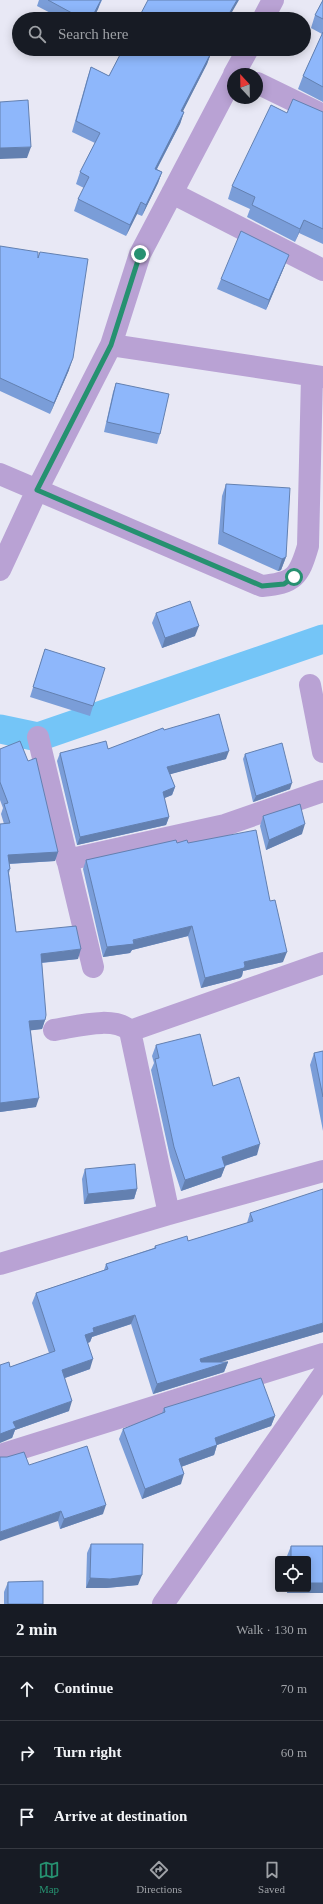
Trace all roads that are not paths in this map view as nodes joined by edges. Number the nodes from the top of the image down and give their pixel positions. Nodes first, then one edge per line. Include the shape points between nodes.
1 (273, 0) edge
2 (267, 12) edge
3 (244, 56) edge
4 (238, 68) edge
5 (263, 86) edge
6 (227, 89) edge
7 (323, 115) edge
8 (172, 193) junction
9 (323, 270) edge
10 (111, 345) junction
11 (318, 376) edge
12 (0, 474) edge
13 (37, 490) junction
14 (0, 570) edge
15 (310, 685) dead end
16 (38, 737) dead end
17 (323, 752) edge
18 (323, 791) edge
19 (67, 860) junction
20 (323, 963) edge
21 (93, 967) dead end
22 (54, 1030) dead end
23 (130, 1031) junction
24 (323, 1171) edge
25 (169, 1214) junction
26 (0, 1264) edge
27 (323, 1354) edge
28 (323, 1375) edge
29 (0, 1455) edge
30 (163, 1604) edge

1 - 2 street
3 - 4 street
5 - 7 street
6 - 8 street
8 - 9 street
8 - 10 street via 140,254
10 - 11 street
10 - 13 street
11 - 13 street via 308,546 304,562 294,577 284,584 262,586
12 - 13 street
13 - 14 street
15 - 17 street
16 - 19 street
18 - 19 street via 225,825
19 - 21 street
20 - 23 street
22 - 23 street via 112,1022 124,1025
23 - 25 street
24 - 25 street
25 - 26 street
27 - 29 street
28 - 30 street

